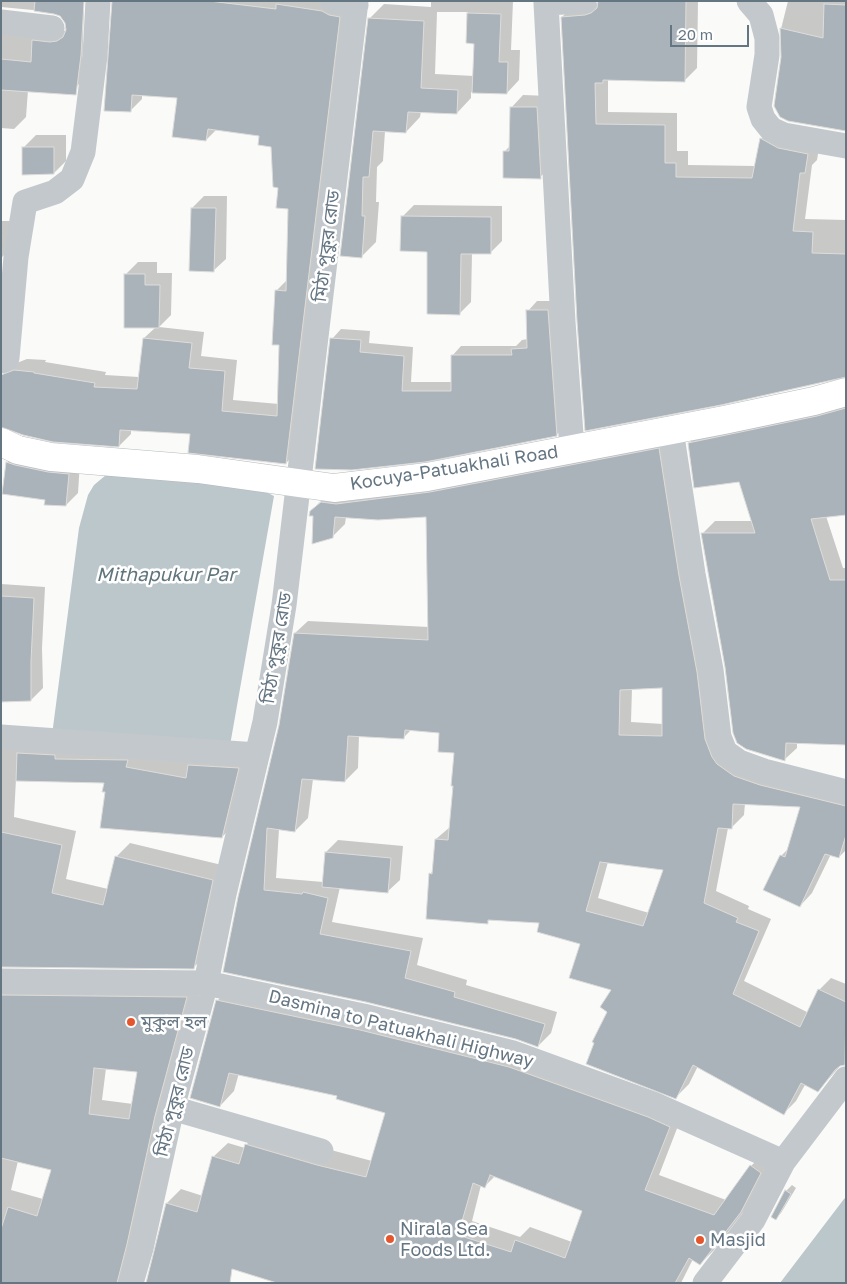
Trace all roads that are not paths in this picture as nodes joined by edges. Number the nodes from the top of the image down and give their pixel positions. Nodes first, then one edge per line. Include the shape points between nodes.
1 (98, 1) edge
2 (584, 1) edge
3 (749, 1) edge
4 (348, 3) edge
5 (1, 22) edge
6 (52, 28) dead end
7 (846, 146) edge
8 (1, 361) edge
9 (846, 392) edge
10 (672, 430) junction
11 (1, 442) edge
12 (572, 449) junction
13 (300, 482) junction
14 (1, 737) edge
15 (257, 754) junction
16 (846, 792) edge
17 (1, 982) edge
18 (206, 983) junction
19 (846, 1079) edge
20 (172, 1108) junction
21 (321, 1151) dead end
22 (783, 1162) junction
23 (131, 1283) edge
24 (705, 1283) edge

1 - 8 street via 83,152 72,179 55,192 24,202 7,358
2 - 12 street via 546,3
3 - 7 street via 761,15 767,38 759,107 762,119 771,129 784,135
4 - 13 street, মিঠা পুকুর রোড
5 - 6 street
9 - 10 main road, Kocuya-Patuakhali Road
10 - 12 main road, Kocuya-Patuakhali Road
10 - 16 street via 719,737 725,752 755,768
11 - 13 main road, Kocuya-Patuakhali Road via 18,450 51,457 198,468
12 - 13 main road, Kocuya-Patuakhali Road via 427,477 334,488
13 - 15 street, মিঠা পুকুর রোড via 284,606
14 - 15 street
15 - 18 street, মিঠা পুকুর রোড
17 - 18 street, Dasmina to Patuakhali Highway
18 - 20 street, মিঠা পুকুর রোড
18 - 22 street, Dasmina to Patuakhali Highway via 363,1016 513,1053 653,1104
19 - 22 street
20 - 21 street
20 - 23 street, মিঠা পুকুর রোড
22 - 24 street via 753,1220

